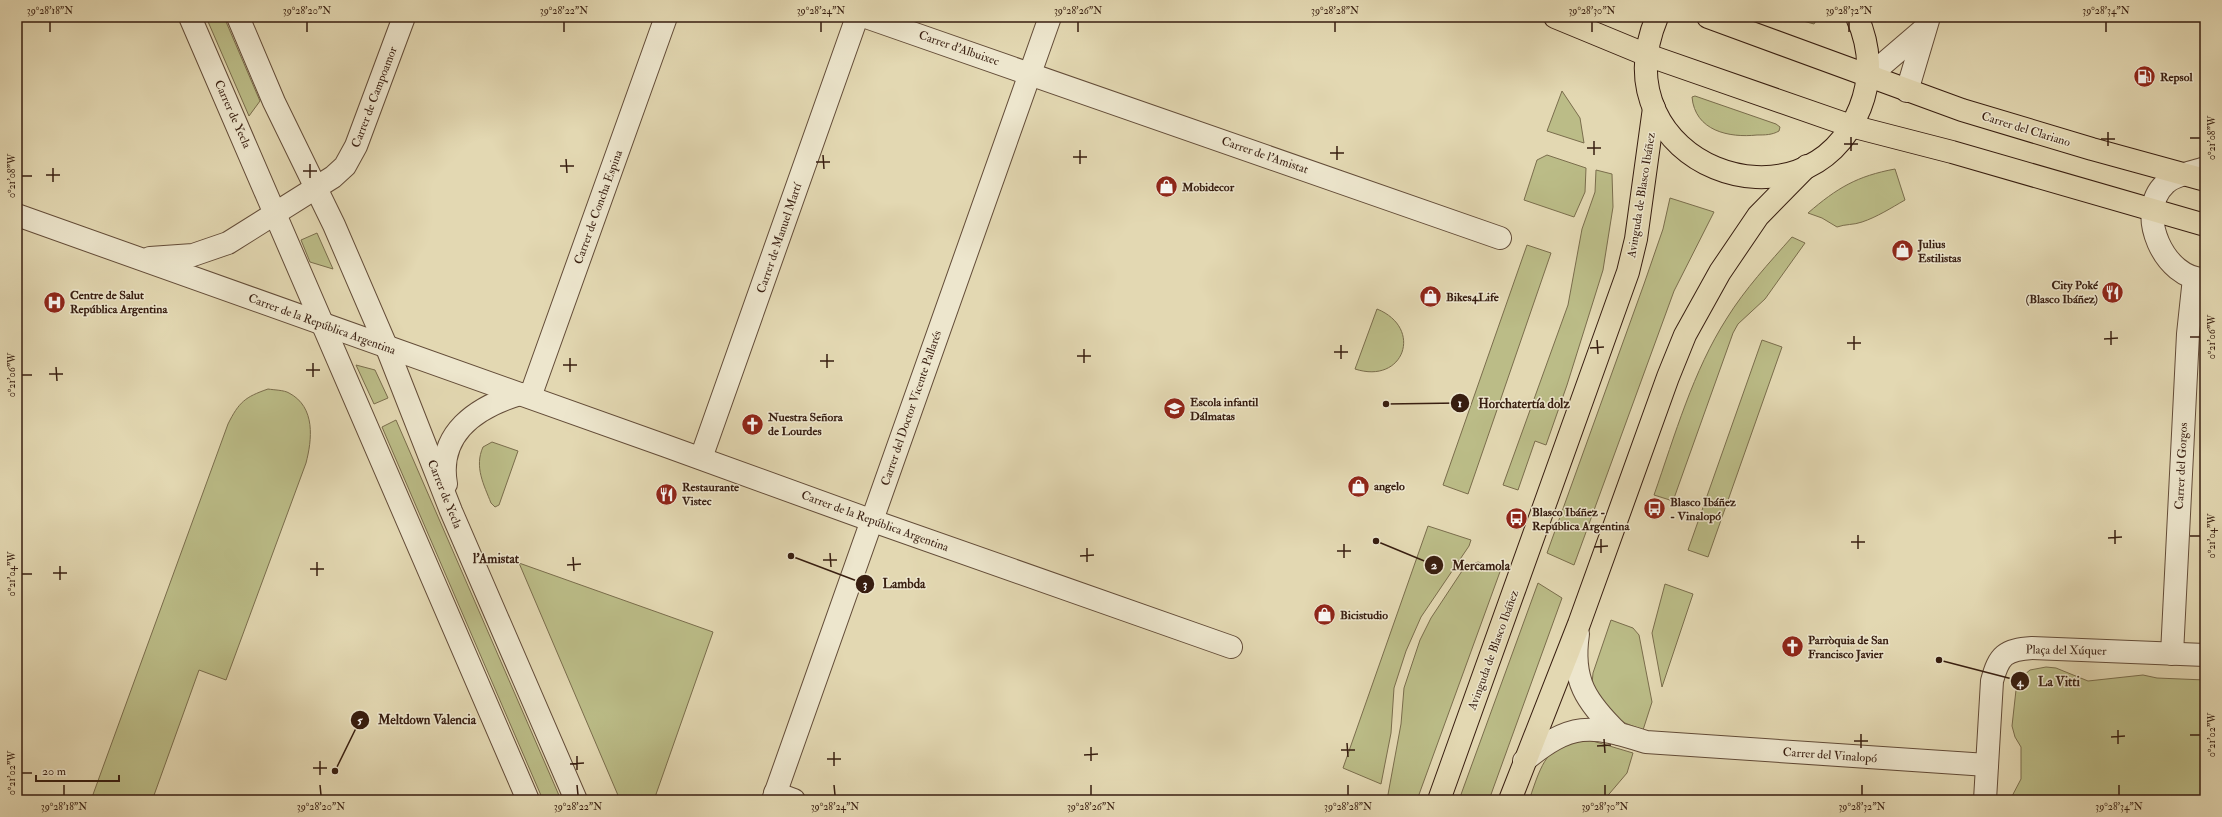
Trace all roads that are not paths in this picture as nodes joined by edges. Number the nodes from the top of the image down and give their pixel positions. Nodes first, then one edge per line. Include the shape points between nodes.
1 (190, 17) edge
2 (238, 17) edge
3 (404, 17) edge
4 (666, 17) edge
5 (857, 17) edge
6 (866, 17) edge
7 (1050, 17) edge
8 (1555, 17) edge
9 (1657, 17) edge
10 (1708, 17) edge
11 (1856, 17) edge
12 (1927, 23) edge
13 (1647, 55) junction
14 (1029, 72) junction
15 (1868, 77) junction
16 (1907, 91) junction
17 (1654, 108) junction
18 (1851, 126) junction
19 (1807, 166) junction
20 (2199, 174) edge
21 (316, 188) junction
22 (2152, 210) junction
23 (275, 212) junction
24 (17, 215) edge
25 (2205, 225) edge
26 (1500, 238) dead end
27 (124, 254) junction
28 (2199, 278) edge
29 (324, 324) junction
30 (387, 348) junction
31 (525, 395) junction
32 (701, 458) junction
33 (451, 511) junction
34 (873, 521) junction
35 (1579, 624) junction
36 (1231, 647) dead end
37 (2172, 654) junction
38 (2205, 655) edge
39 (1619, 734) junction
40 (1673, 744) joint
41 (1524, 761) junction
42 (1987, 765) junction
43 (781, 798) edge
44 (528, 800) edge
45 (576, 800) edge
46 (1439, 800) edge
47 (1510, 800) edge
48 (1985, 800) edge

1 - 23 street, Carrer de Yecla
2 - 21 street, Carrer de Yecla via 274,102
3 - 21 street, Carrer de Campoamor via 356,146 345,166
4 - 31 street, Carrer de Concha Espina
5 - 32 street, Carrer de Manuel Martí
6 - 14 street, Carrer d'Albuixec
7 - 14 street, Carrer del Doctor Vicente Pallarés
8 - 13 main road
9 - 13 main road, Avinguda de Blasco Ibáñez
10 - 15 main road, Carrer del Clariano
11 - 15 main road, Avinguda de Blasco Ibáñez via 1866,43
12 - 15 street
12 - 16 street
13 - 17 main road, Avinguda de Blasco Ibáñez via 1647,82
13 - 18 main road
14 - 26 street, Carrer de l'Amistat
14 - 34 street, Carrer del Doctor Vicente Pallarés
15 - 16 main road, Carrer del Clariano
15 - 18 main road, Avinguda de Blasco Ibáñez via 1862,102
16 - 20 main road, Carrer del Clariano via 2077,145
17 - 19 main road, Avinguda de Blasco Ibáñez via 1665,128 1680,146 1697,160 1718,170 1740,176 1762,177 1785,174
17 - 46 main road, Avinguda de Blasco Ibáñez via 1637,233 1628,272
18 - 19 main road, Avinguda de Blasco Ibáñez via 1832,149
18 - 22 main road via 1952,152
19 - 35 main road, Avinguda de Blasco Ibáñez via 1758,216 1720,272 1685,335
20 - 22 street, Carrer del Clariano via 2165,183 2157,194
21 - 23 street
21 - 30 street, Carrer de Yecla
22 - 25 main road
22 - 28 street, Carrer del Clariano via 2153,230 2162,251 2189,277
23 - 27 street, Carrer de la República Argentina via 228,243 193,255 152,258
23 - 29 street, Carrer de Yecla
24 - 27 street, Carrer de la República Argentina
27 - 29 street, Carrer de la República Argentina
28 - 37 street, Carrer del Gorgos via 2188,334
29 - 30 street, Carrer de la República Argentina
29 - 44 street, Carrer de Yecla
30 - 31 street, Carrer de la República Argentina
30 - 33 street, Carrer de Yecla
31 - 32 street, Carrer de la República Argentina
31 - 33 street via 492,404 478,412 453,439 445,457 445,476
32 - 34 street, Carrer de la República Argentina
33 - 45 street, Carrer de Yecla
34 - 36 street, Carrer de la República Argentina
34 - 43 street, Carrer del Doctor Vicente Pallarés
35 - 39 street, Avinguda de Blasco Ibáñez via 1575,654 1577,673 1588,700
35 - 41 main road, Avinguda de Blasco Ibáñez
37 - 38 street, Plaça del Xúquer
37 - 42 street, Plaça del Xúquer via 2032,648 2015,649 2005,653 1996,666 1992,681
39 - 40 street, Avinguda de Blasco Ibáñez via 1646,742
39 - 41 street, Avinguda de Blasco Ibáñez via 1596,729 1570,731 1542,746
40 - 42 street, Carrer del Vinalopó
41 - 47 main road, Avinguda de Blasco Ibáñez
42 - 48 street, Plaça del Xúquer

